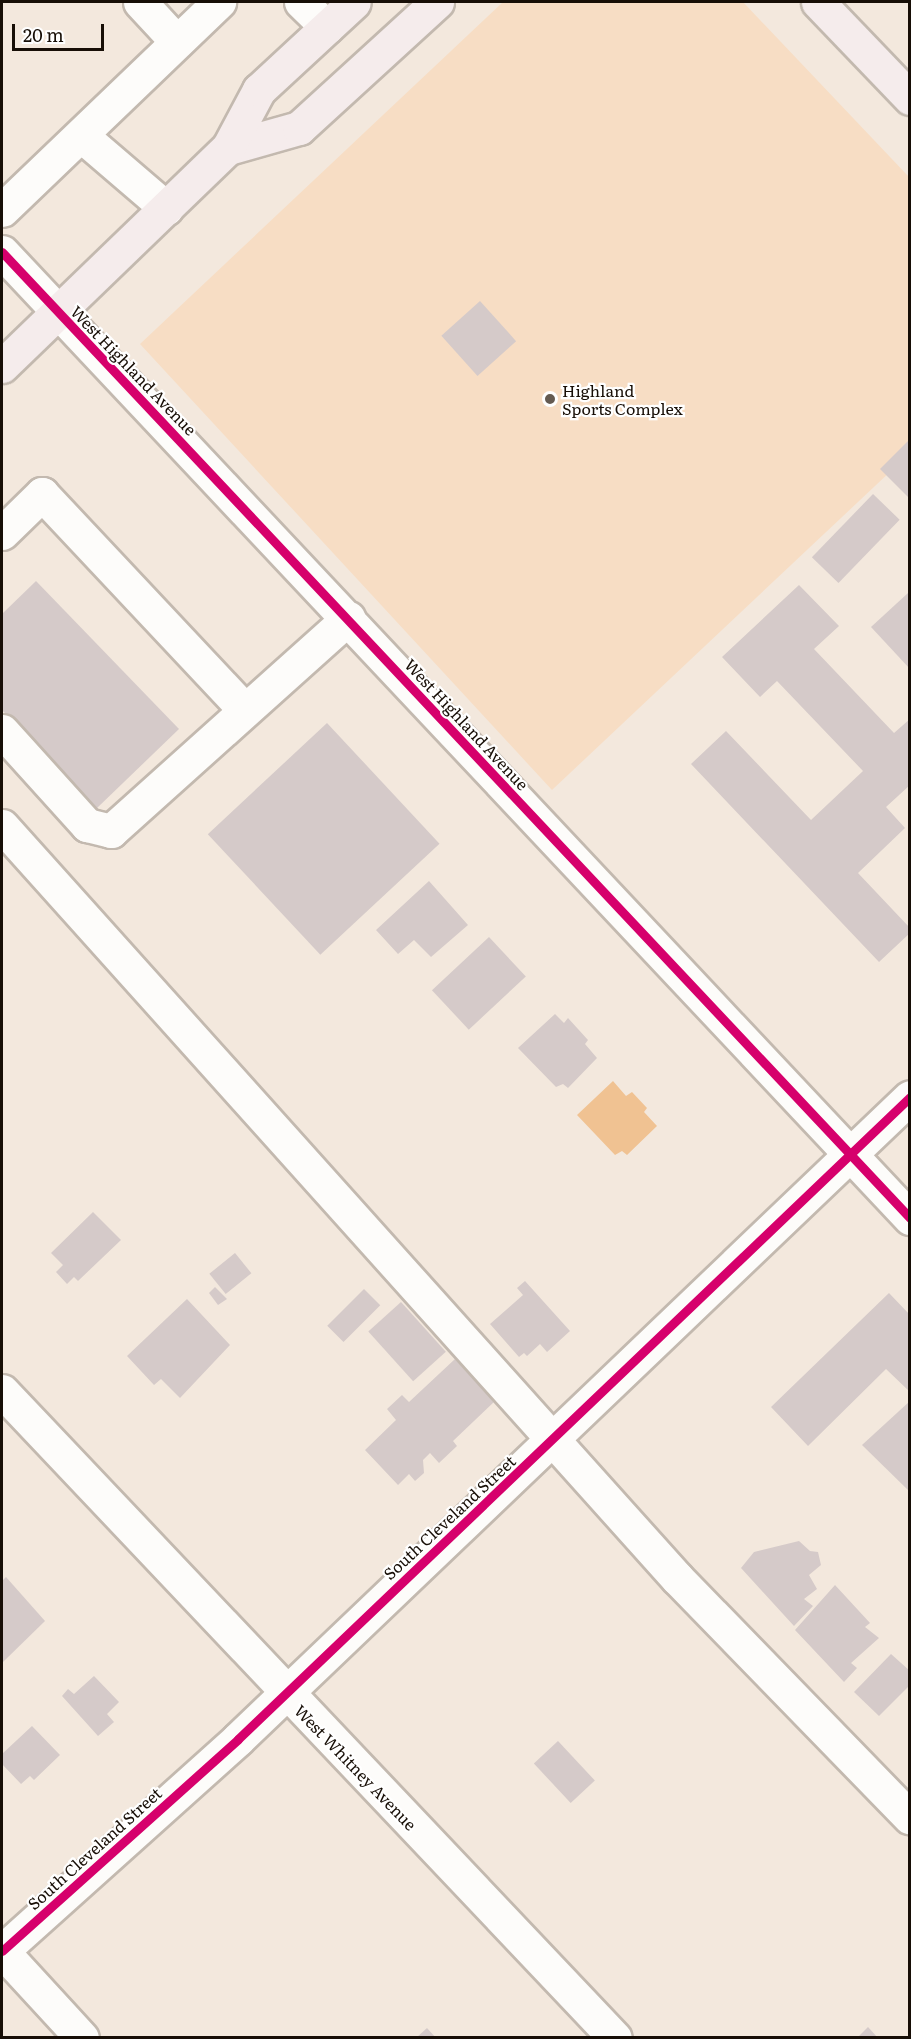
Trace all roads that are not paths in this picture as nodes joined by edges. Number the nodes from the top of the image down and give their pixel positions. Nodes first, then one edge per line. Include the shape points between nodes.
1 (140, 2) edge
2 (219, 2) edge
3 (302, 2) edge
4 (354, 2) edge
5 (437, 2) edge
6 (818, 2) edge
7 (327, 27) junction
8 (177, 42) junction
9 (909, 98) edge
10 (82, 136) junction
11 (228, 148) junction
12 (166, 208) junction
13 (2, 210) edge
14 (2, 252) edge
15 (58, 312) junction
16 (2, 366) edge
17 (2, 533) edge
18 (348, 618) junction
19 (245, 710) junction
20 (2, 731) edge
21 (2, 826) edge
22 (909, 1096) edge
23 (849, 1154) junction
24 (909, 1218) edge
25 (2, 1390) edge
26 (554, 1440) junction
27 (285, 1693) junction
28 (909, 1818) edge
29 (2, 1951) edge
30 (82, 2037) edge
31 (615, 2037) edge

1 - 8 street
2 - 8 street
3 - 7 street
4 - 7 main road
5 - 11 main road via 299,128
6 - 9 main road
7 - 11 main road via 259,90
8 - 10 street
10 - 12 street
10 - 13 street
11 - 12 main road
12 - 15 main road
14 - 15 street, West Highland Avenue
15 - 16 main road
15 - 18 street, West Highland Avenue
17 - 19 street via 42,495
18 - 19 street
18 - 23 street, West Highland Avenue
19 - 20 street via 111,831 87,825
21 - 26 street
22 - 23 street, South Cleveland Street
23 - 24 street, West Highland Avenue
23 - 26 street, South Cleveland Street
25 - 27 street, West Whitney Avenue
26 - 27 street, South Cleveland Street
26 - 28 street via 677,1578
27 - 29 street, South Cleveland Street
27 - 31 street, West Whitney Avenue
29 - 30 street

